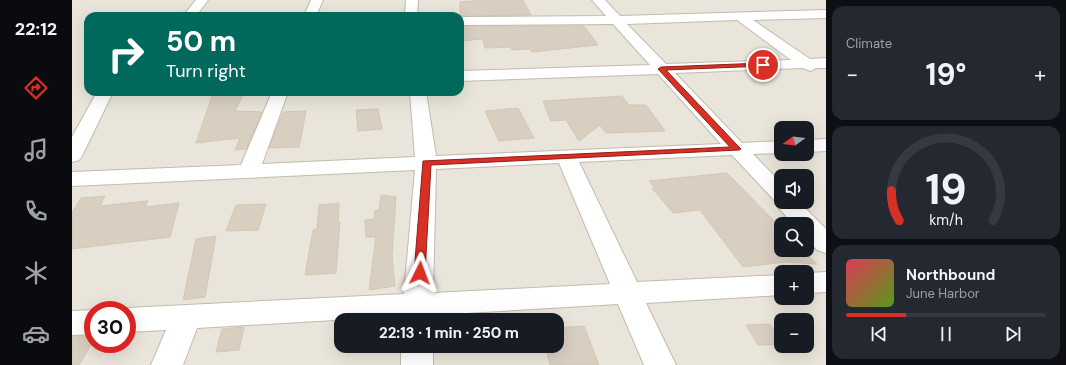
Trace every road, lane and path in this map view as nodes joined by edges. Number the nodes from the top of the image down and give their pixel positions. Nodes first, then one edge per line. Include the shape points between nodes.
1 (202, 0) edge
2 (317, 0) edge
3 (412, 0) edge
4 (598, 0) edge
5 (192, 12) edge
6 (312, 12) edge
7 (410, 12) edge
8 (826, 14) edge
9 (739, 16) junction
10 (615, 20) junction
11 (464, 21) edge
12 (806, 63) junction
13 (826, 63) edge
14 (661, 69) junction
15 (464, 76) edge
16 (826, 77) edge
17 (103, 96) edge
18 (278, 96) edge
19 (418, 96) edge
20 (826, 145) edge
21 (814, 146) edge
22 (774, 147) edge
23 (736, 149) junction
24 (72, 156) edge
25 (566, 156) junction
26 (426, 163) junction
27 (249, 171) junction
28 (72, 179) edge
29 (774, 189) edge
30 (793, 209) edge
31 (800, 217) edge
32 (814, 231) edge
33 (826, 244) edge
34 (826, 282) edge
35 (814, 283) edge
36 (774, 285) edge
37 (628, 293) junction
38 (418, 312) edge
39 (186, 317) junction
40 (136, 320) edge
41 (84, 322) edge
42 (72, 323) edge
43 (417, 353) edge
44 (167, 365) edge
45 (417, 365) edge
46 (660, 365) edge

1 - 5 street
2 - 6 street
3 - 7 street
4 - 10 street
8 - 9 street
9 - 10 street
9 - 12 street
10 - 11 street
10 - 14 street
12 - 13 street
12 - 14 street
12 - 16 street
14 - 15 street
14 - 23 street
17 - 24 street
18 - 27 street
19 - 26 street
20 - 21 street
22 - 23 street
23 - 25 street
23 - 29 street
25 - 26 street
25 - 37 street
26 - 27 street
26 - 38 street
27 - 28 street
30 - 31 street
32 - 33 street
34 - 35 street
36 - 37 street
37 - 38 street
37 - 46 street
38 - 39 street
39 - 40 street
39 - 44 street
41 - 42 street
43 - 45 street

